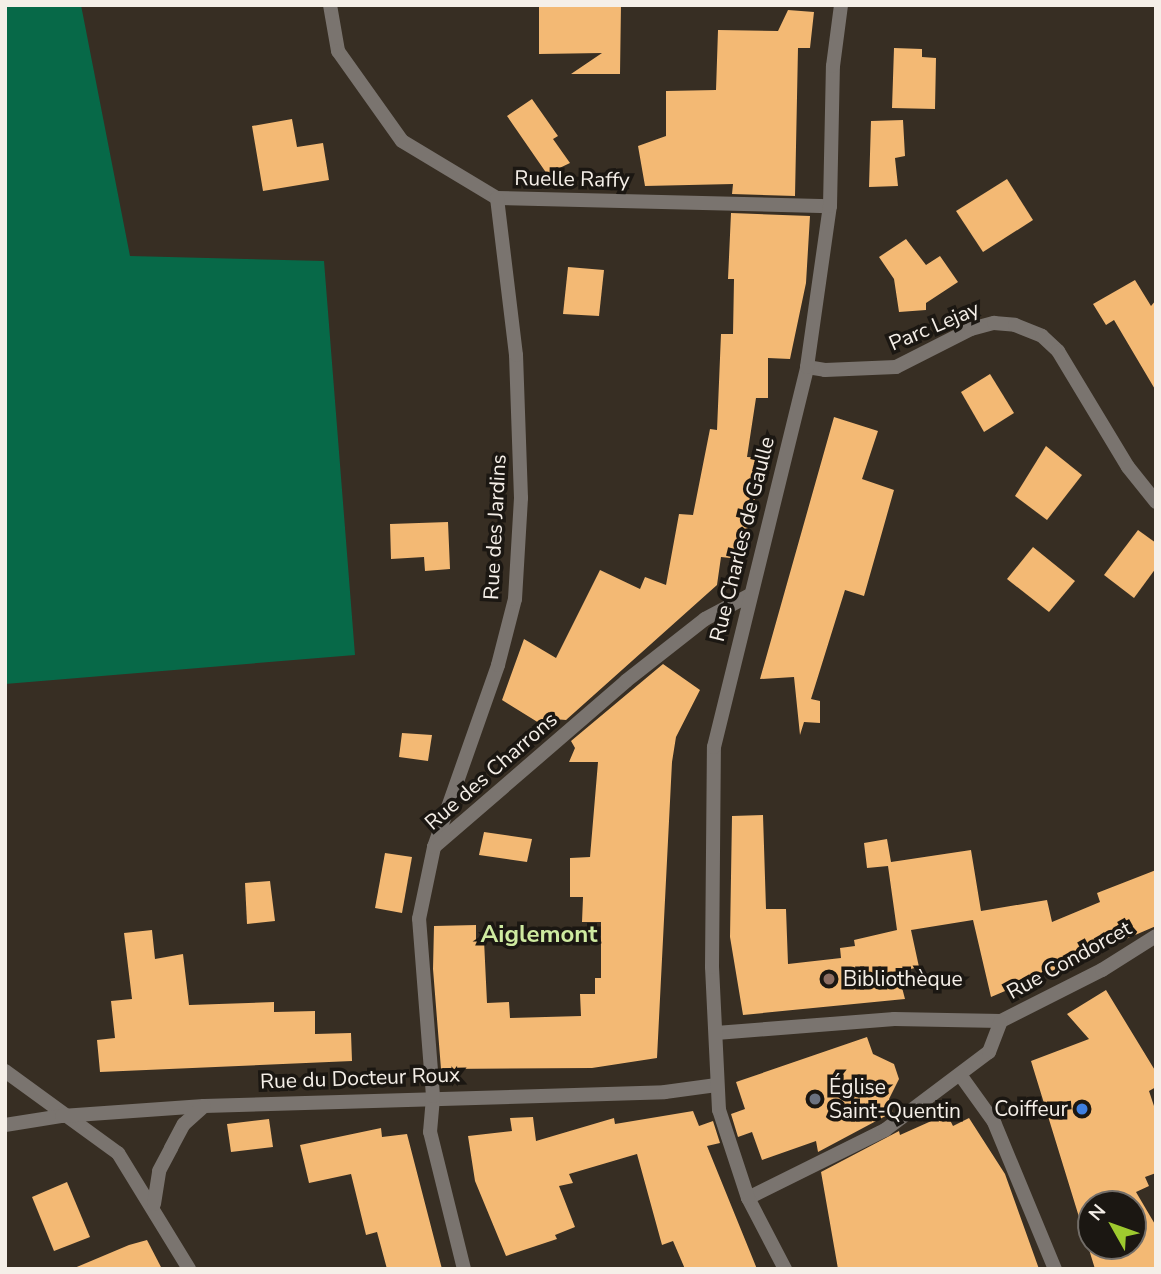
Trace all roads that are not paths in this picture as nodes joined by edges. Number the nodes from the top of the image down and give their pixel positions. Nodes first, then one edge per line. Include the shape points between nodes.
1 (330, 5) edge
2 (841, 5) edge
3 (497, 198) junction
4 (830, 206) junction
5 (807, 366) junction
6 (1156, 502) edge
7 (748, 596) junction
8 (434, 847) junction
9 (1156, 936) edge
10 (1001, 1021) junction
11 (716, 1033) junction
12 (5, 1071) edge
13 (961, 1076) junction
14 (717, 1084) junction
15 (433, 1096) junction
16 (204, 1106) junction
17 (62, 1115) junction
18 (5, 1125) edge
19 (748, 1198) junction
20 (153, 1204) junction
21 (189, 1269) edge
22 (464, 1269) edge
23 (785, 1269) edge
24 (1055, 1269) edge

1 - 3 street, Ruelle Raffy via 338,51 401,141
2 - 4 street, Rue Charles de Gaulle via 833,66
3 - 4 street, Ruelle Raffy
3 - 8 street, Rue des Jardins via 516,355 521,498 515,599 498,665
4 - 5 street, Rue Charles de Gaulle
5 - 6 street, Parc Lejay via 825,370 896,367 971,329 994,323 1014,325 1042,336 1058,351 1133,475
5 - 7 street, Rue Charles de Gaulle
7 - 8 street, Rue des Charrons via 705,619 626,681
7 - 11 street, Rue Charles de Gaulle via 714,747
8 - 15 street, Rue des Charrons via 419,919
9 - 10 street, Rue Condorcet via 1102,970
10 - 11 street, Rue Condorcet via 894,1019
10 - 13 street, Rue Condorcet via 989,1052
11 - 14 street, Rue Charles de Gaulle
12 - 17 street
13 - 19 street, Rue Condorcet via 885,1130
13 - 24 street via 994,1122
14 - 15 street, Rue du Docteur Roux via 665,1092
14 - 19 street, Rue Charles de Gaulle via 719,1110
15 - 16 street, Rue du Docteur Roux
15 - 22 street, Rue des Charrons via 430,1132
16 - 17 street, Rue du Docteur Roux
16 - 20 street via 184,1124 159,1171
17 - 18 street, Rue du Docteur Roux
17 - 20 street via 118,1153
19 - 23 street, Rue Charles de Gaulle
20 - 21 street

